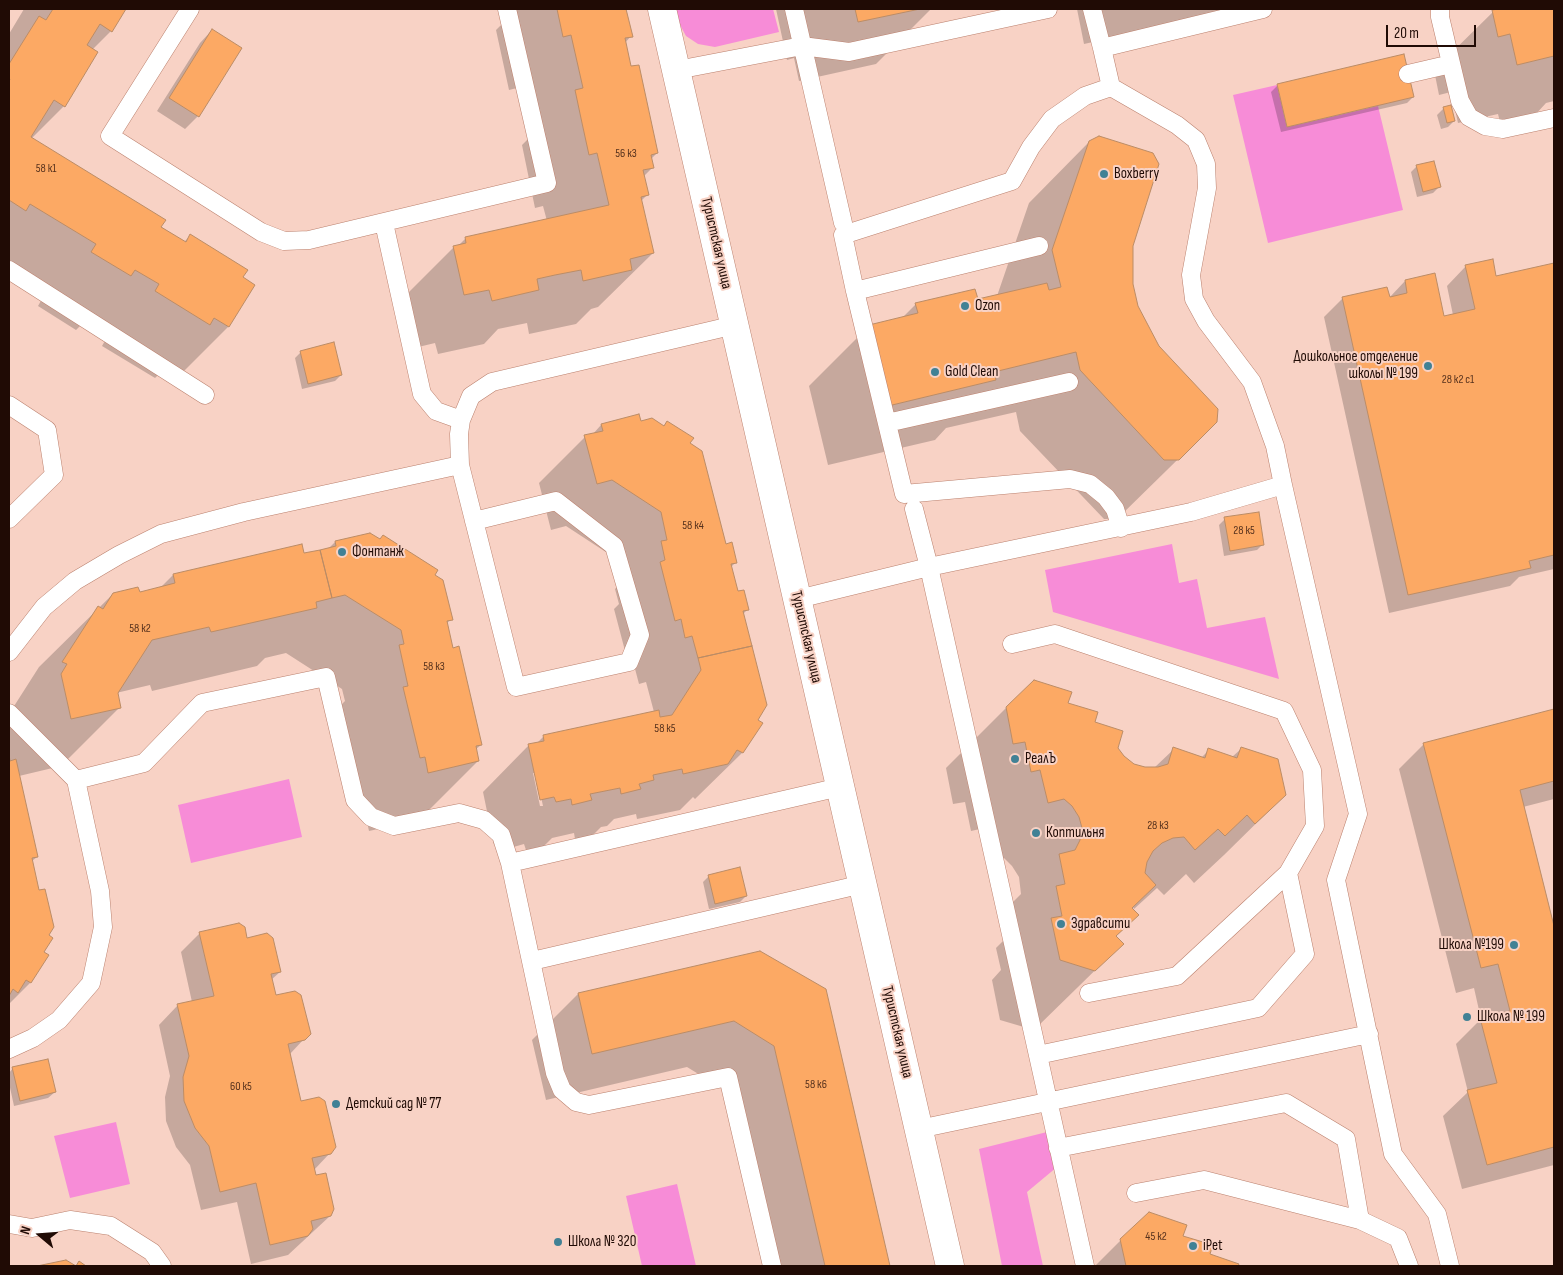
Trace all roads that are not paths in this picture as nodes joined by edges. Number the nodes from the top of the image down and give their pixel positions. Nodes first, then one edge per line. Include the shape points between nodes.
1 (190, 9) edge
2 (507, 9) edge
3 (662, 9) edge
4 (794, 9) edge
5 (1048, 9) edge
6 (1092, 9) edge
7 (1263, 9) edge
8 (1440, 9) edge
9 (988, 15) edge
10 (802, 46) junction
11 (1102, 48) junction
12 (1451, 64) junction
13 (677, 70) junction
14 (1408, 74) dead end
15 (1111, 87) junction
16 (1554, 118) edge
17 (384, 223) junction
18 (843, 224) dead end
19 (1039, 246) dead end
20 (9, 270) edge
21 (855, 291) junction
22 (735, 325) junction
23 (1069, 382) dead end
24 (205, 395) dead end
25 (9, 406) edge
26 (461, 420) junction
27 (887, 423) junction
28 (460, 465) junction
29 (1283, 485) junction
30 (914, 508) dead end
31 (9, 519) edge
32 (474, 521) junction
33 (1121, 528) junction
34 (929, 567) junction
35 (798, 598) junction
36 (1012, 644) dead end
37 (9, 652) edge
38 (9, 713) edge
39 (76, 780) junction
40 (840, 786) junction
41 (510, 863) junction
42 (1288, 873) junction
43 (863, 884) junction
44 (532, 961) junction
45 (1089, 993) dead end
46 (1369, 1034) junction
47 (9, 1048) edge
48 (1038, 1055) junction
49 (1048, 1101) junction
50 (919, 1129) junction
51 (1058, 1148) junction
52 (1136, 1193) dead end
53 (1360, 1220) junction
54 (9, 1224) edge
55 (162, 1266) edge
56 (772, 1266) edge
57 (950, 1266) edge
58 (1085, 1266) edge
59 (1409, 1266) edge
60 (1450, 1266) edge

1 - 17 lane via 110,136 262,232 284,241 308,240
2 - 17 lane via 547,183
3 - 13 street, Туристская улица
4 - 10 lane
5 - 9 lane
6 - 11 lane
7 - 11 lane
8 - 12 lane
9 - 10 lane via 849,52
10 - 13 lane
10 - 18 lane
11 - 15 lane
12 - 14 lane
12 - 16 lane via 1460,101 1469,117 1485,126 1503,129
13 - 22 street, Туристская улица
15 - 21 lane via 1085,96 1052,119 1012,181 843,235
15 - 29 lane via 1177,125 1196,140 1206,164 1208,188 1191,275 1194,299 1206,321 1252,382 1275,446
17 - 26 lane via 422,394 436,411
19 - 21 lane
20 - 24 lane
21 - 27 lane
22 - 26 lane via 492,382 471,396
22 - 35 street, Туристская улица
23 - 27 lane
25 - 31 lane via 47,430 54,475
26 - 28 lane
27 - 33 lane via 904,494 1070,479 1090,484 1106,497
28 - 32 lane
28 - 37 lane via 244,512 161,534 75,581 44,607
29 - 33 lane
29 - 46 lane via 1358,814 1336,880
30 - 34 lane
32 - 32 lane via 556,501 614,546 640,635 629,662 516,687
33 - 34 lane
34 - 35 lane
34 - 48 lane
35 - 40 street, Туристская улица
36 - 42 lane via 1055,634 1284,711 1312,770 1315,826
38 - 39 lane
39 - 41 lane via 144,763 202,703 326,677 355,800 371,817 394,826 459,813 484,820 501,835
39 - 47 lane via 100,891 103,927 91,983 59,1020 33,1038
40 - 41 lane
40 - 43 street, Туристская улица
41 - 44 lane
42 - 45 lane via 1178,976
42 - 48 lane via 1305,954 1258,1008
43 - 44 lane
43 - 50 street, Туристская улица
44 - 56 lane via 555,1073 562,1090 576,1102 589,1105 728,1078
46 - 49 lane
46 - 60 lane via 1393,1154 1437,1214
48 - 49 lane
49 - 50 lane
49 - 51 lane
50 - 57 street, Туристская улица
51 - 53 lane via 1286,1103 1346,1139
51 - 58 lane
52 - 53 lane via 1204,1180
53 - 59 lane via 1398,1238
54 - 55 lane via 32,1228 70,1220 111,1226 152,1252

